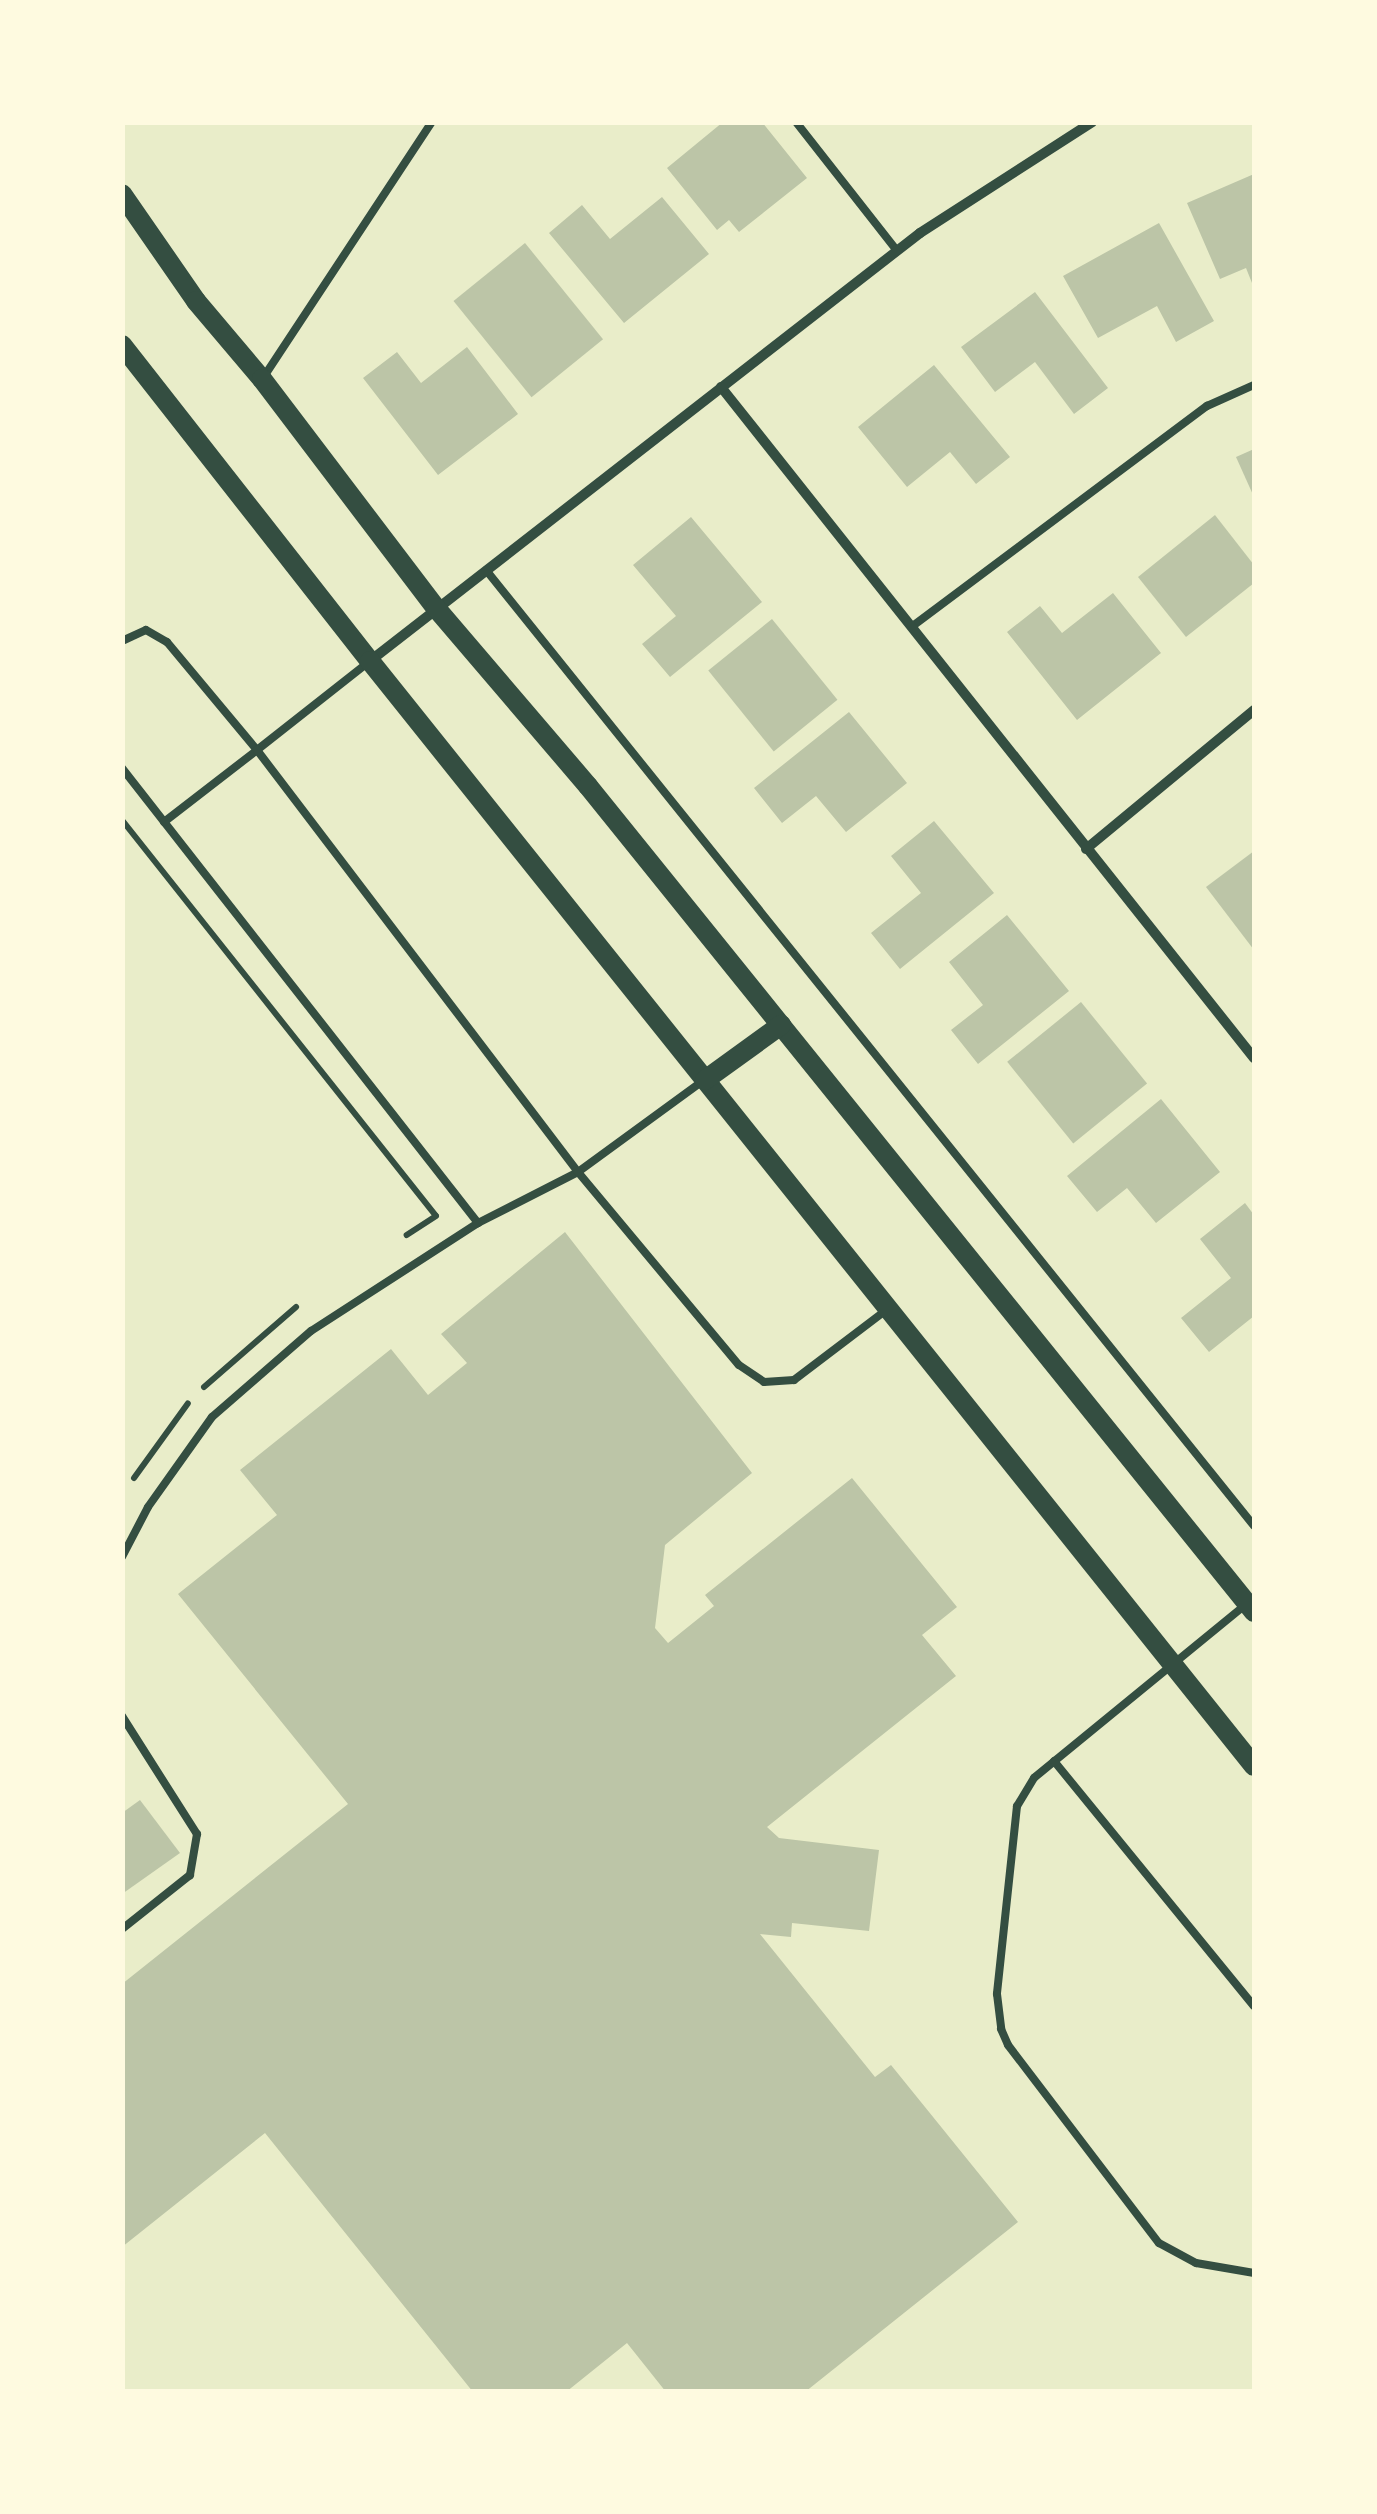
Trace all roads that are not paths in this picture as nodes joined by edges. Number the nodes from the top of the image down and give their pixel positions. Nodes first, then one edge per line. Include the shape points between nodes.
1 (432, 122) edge
2 (796, 122) edge
3 (1092, 122) edge
4 (122, 194) edge
5 (897, 251) junction
6 (122, 345) edge
7 (262, 379) junction
8 (1254, 384) edge
9 (720, 387) junction
10 (486, 570) junction
11 (436, 608) junction
12 (914, 626) junction
13 (122, 641) edge
14 (370, 661) junction
15 (1254, 710) edge
16 (257, 750) junction
17 (122, 768) edge
18 (164, 822) junction
19 (1086, 849) junction
20 (781, 1025) junction
21 (1254, 1058) edge
22 (705, 1080) junction
23 (578, 1172) junction
24 (478, 1223) junction
25 (888, 1309) junction
26 (1254, 1526) edge
27 (122, 1557) edge
28 (1251, 1608) edge
29 (1173, 1664) junction
30 (122, 1716) edge
31 (1054, 1762) junction
32 (1254, 1766) edge
33 (122, 1929) edge
34 (1254, 2006) edge
35 (1254, 2272) edge

1 - 7 lane
2 - 5 lane
3 - 5 street
4 - 7 main road via 196,301
5 - 9 street
6 - 14 main road
7 - 11 main road
8 - 12 lane via 1207,406
9 - 10 street
9 - 12 street
10 - 11 street
10 - 26 lane
11 - 14 street
11 - 20 main road
12 - 19 street
13 - 16 lane via 146,630 168,642
14 - 16 lane
14 - 22 main road
15 - 19 street
16 - 18 lane
16 - 23 lane
17 - 18 lane
18 - 24 lane
19 - 21 street
20 - 22 main road
20 - 28 main road
22 - 23 lane
22 - 25 main road
23 - 24 lane
23 - 25 lane via 739,1366 764,1382 794,1380
24 - 27 lane via 312,1331 212,1417
25 - 29 main road
28 - 29 lane
29 - 31 lane
29 - 32 main road
30 - 33 lane via 197,1834 190,1875
31 - 34 lane
31 - 35 lane via 1034,1778 1017,1806 997,1994 1001,2029 1160,2243 1196,2263

